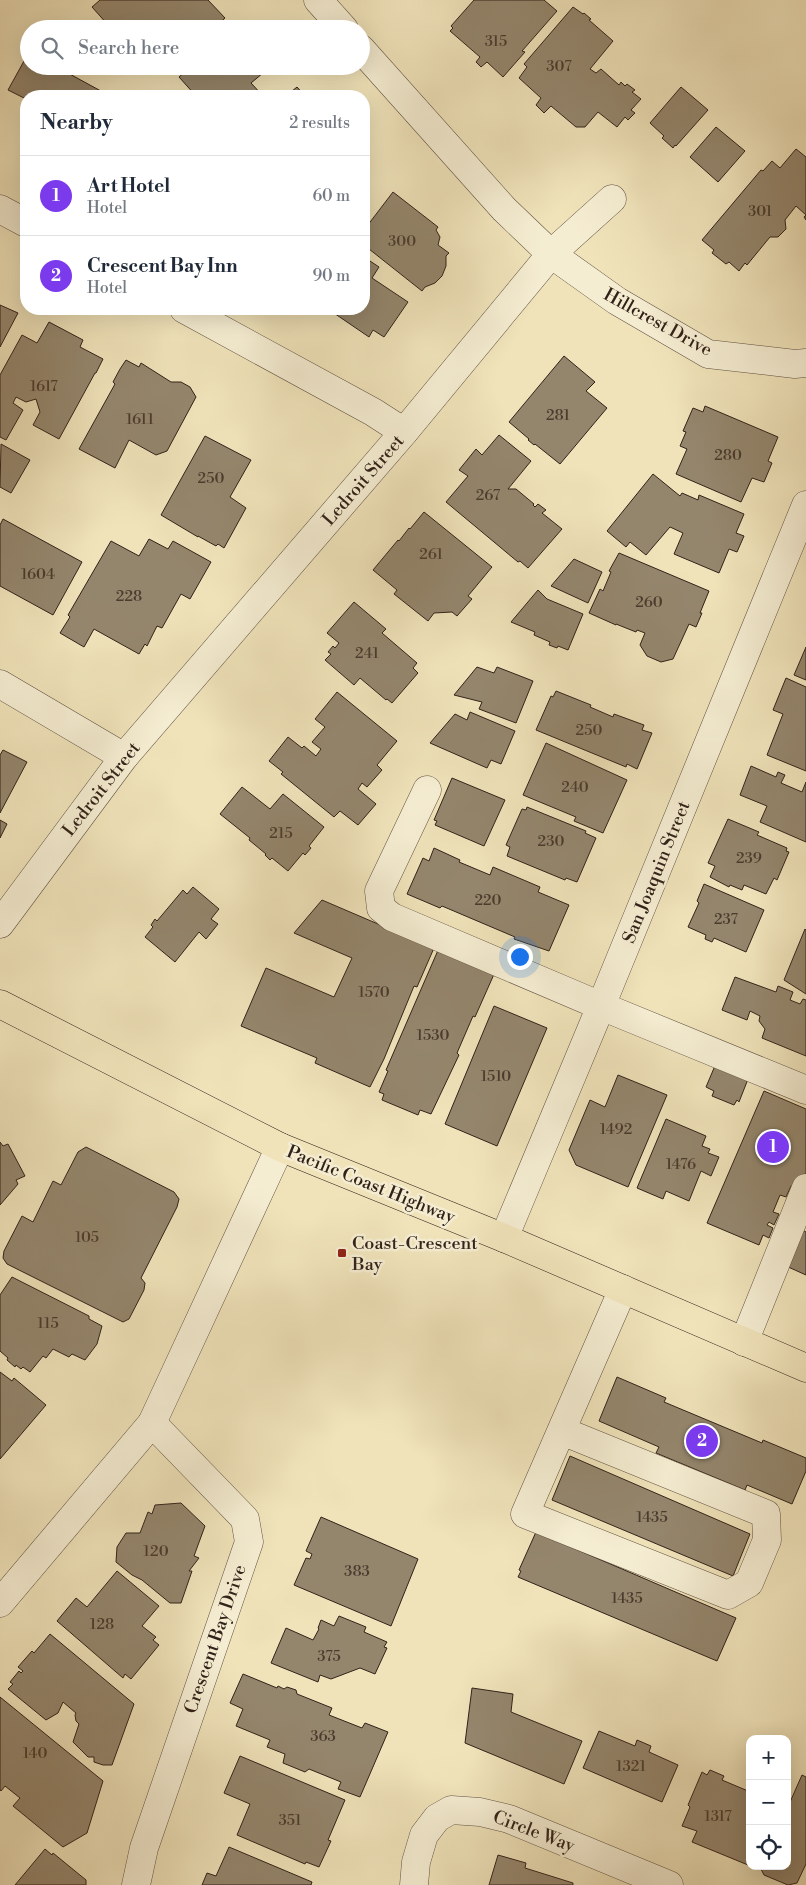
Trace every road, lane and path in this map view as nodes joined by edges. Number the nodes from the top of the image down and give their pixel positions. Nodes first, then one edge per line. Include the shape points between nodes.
1 (318, 0) edge
2 (336, 20) edge
3 (370, 59) edge
4 (612, 200) dead end
5 (0, 209) edge
6 (20, 220) edge
7 (551, 254) junction
8 (195, 315) edge
9 (806, 363) edge
10 (404, 432) junction
11 (806, 506) edge
12 (0, 684) edge
13 (124, 757) junction
14 (426, 790) dead end
15 (0, 924) edge
16 (0, 1004) edge
17 (601, 1006) junction
18 (806, 1090) edge
19 (280, 1147) junction
20 (806, 1188) edge
21 (504, 1238) junction
22 (623, 1290) junction
23 (744, 1342) junction
24 (806, 1368) edge
25 (152, 1423) junction
26 (562, 1431) junction
27 (0, 1604) edge
28 (136, 1885) edge
29 (414, 1885) edge
30 (669, 1885) edge

1 - 2 street
3 - 7 street via 504,209
4 - 7 street, Ledroit Street
5 - 6 street
7 - 9 street, Hillcrest Drive via 617,302 708,354
7 - 10 street, Ledroit Street
8 - 10 street
10 - 13 street, Ledroit Street
11 - 17 street, San Joaquin Street
12 - 13 street
13 - 15 street, Ledroit Street
14 - 17 street via 379,891 381,908 392,917
16 - 19 highway, Pacific Coast Highway
17 - 18 street
17 - 21 street, San Joaquin Street
19 - 21 highway, Pacific Coast Highway
19 - 25 street
20 - 23 street
21 - 22 highway, Pacific Coast Highway
22 - 23 highway, Pacific Coast Highway
22 - 26 street
23 - 24 highway, Pacific Coast Highway
25 - 27 street
25 - 28 street, Crescent Bay Drive via 245,1519 248,1542 144,1848
26 - 26 street via 525,1514 728,1595 749,1583 768,1540 766,1514
29 - 30 street, Circle Way via 416,1862 424,1835 437,1818 451,1810 509,1819

